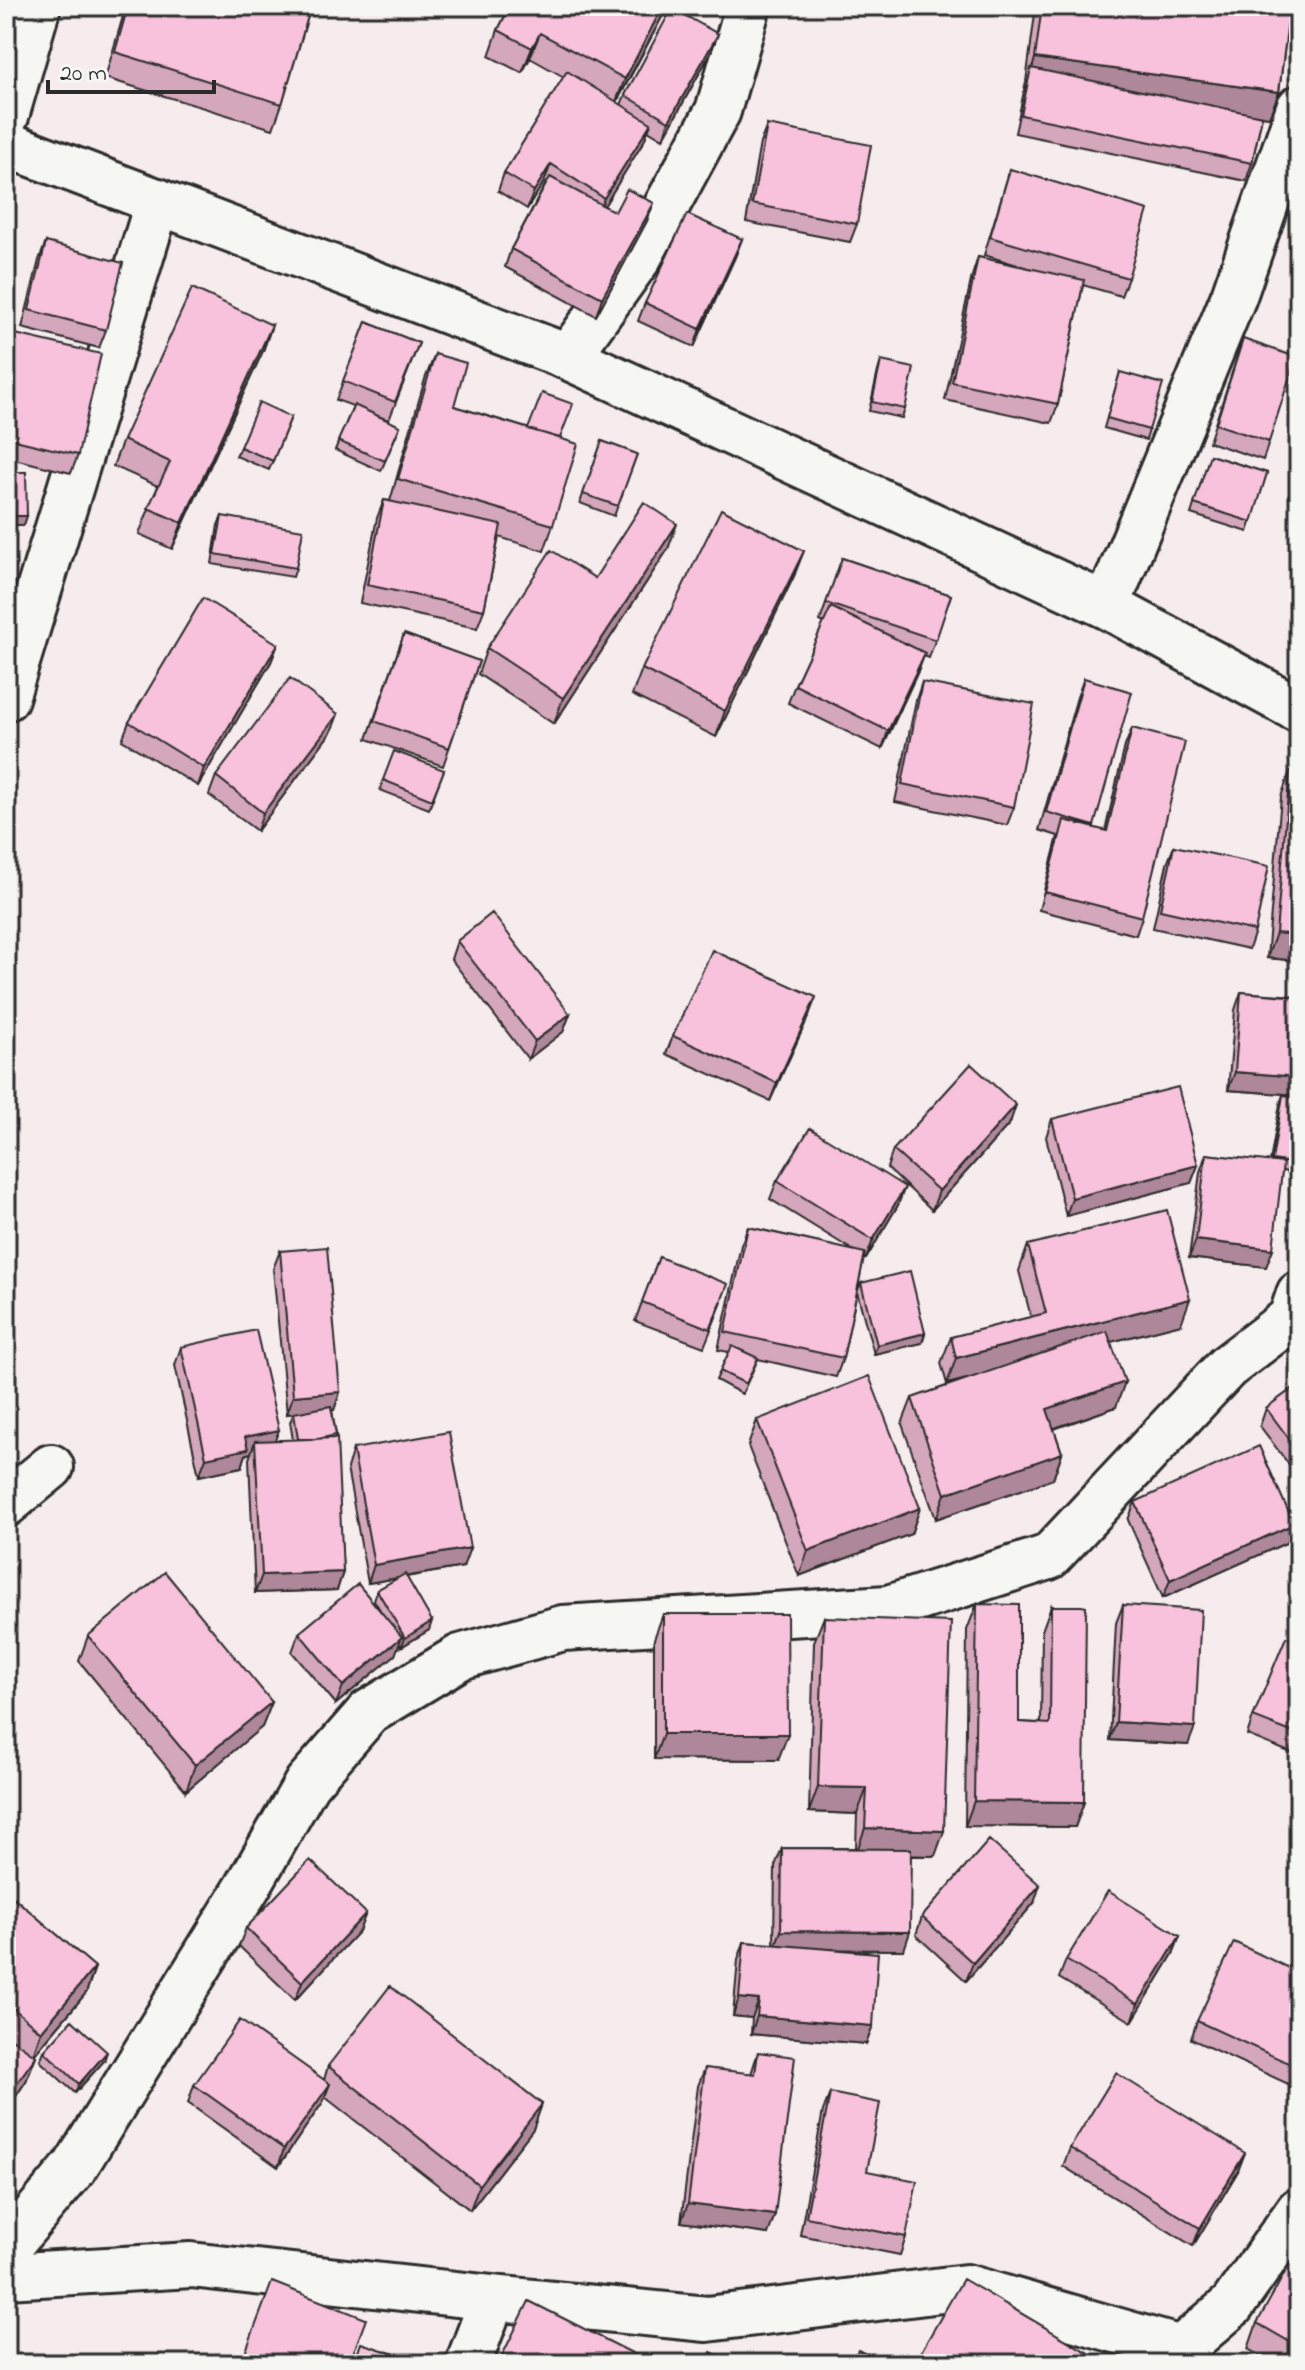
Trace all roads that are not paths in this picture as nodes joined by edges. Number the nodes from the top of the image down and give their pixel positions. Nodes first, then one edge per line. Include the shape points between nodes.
1 (38, 6) edge
2 (748, 6) edge
3 (1299, 108) edge
4 (6, 116) edge
5 (6, 144) edge
6 (158, 201) junction
7 (568, 357) junction
8 (1107, 606) junction
9 (6, 698) edge
10 (1299, 710) edge
11 (1296, 1311) edge
12 (51, 1467) dead end
13 (6, 1504) edge
14 (1299, 2210) edge
15 (6, 2249) edge
16 (6, 2276) edge
17 (493, 2298) junction
18 (1186, 2356) edge
19 (468, 2364) edge

1 - 4 street
2 - 7 street via 718,111 638,259
3 - 8 street via 1234,296
5 - 6 street
6 - 7 street
6 - 9 street
7 - 8 street
8 - 10 street
11 - 15 street via 1227,1367 1049,1557 888,1608 563,1628 460,1657 369,1712 307,1783 75,2167
12 - 13 street
14 - 18 street via 1232,2305
16 - 17 street via 191,2265
17 - 18 street via 707,2319 966,2287
17 - 19 street

